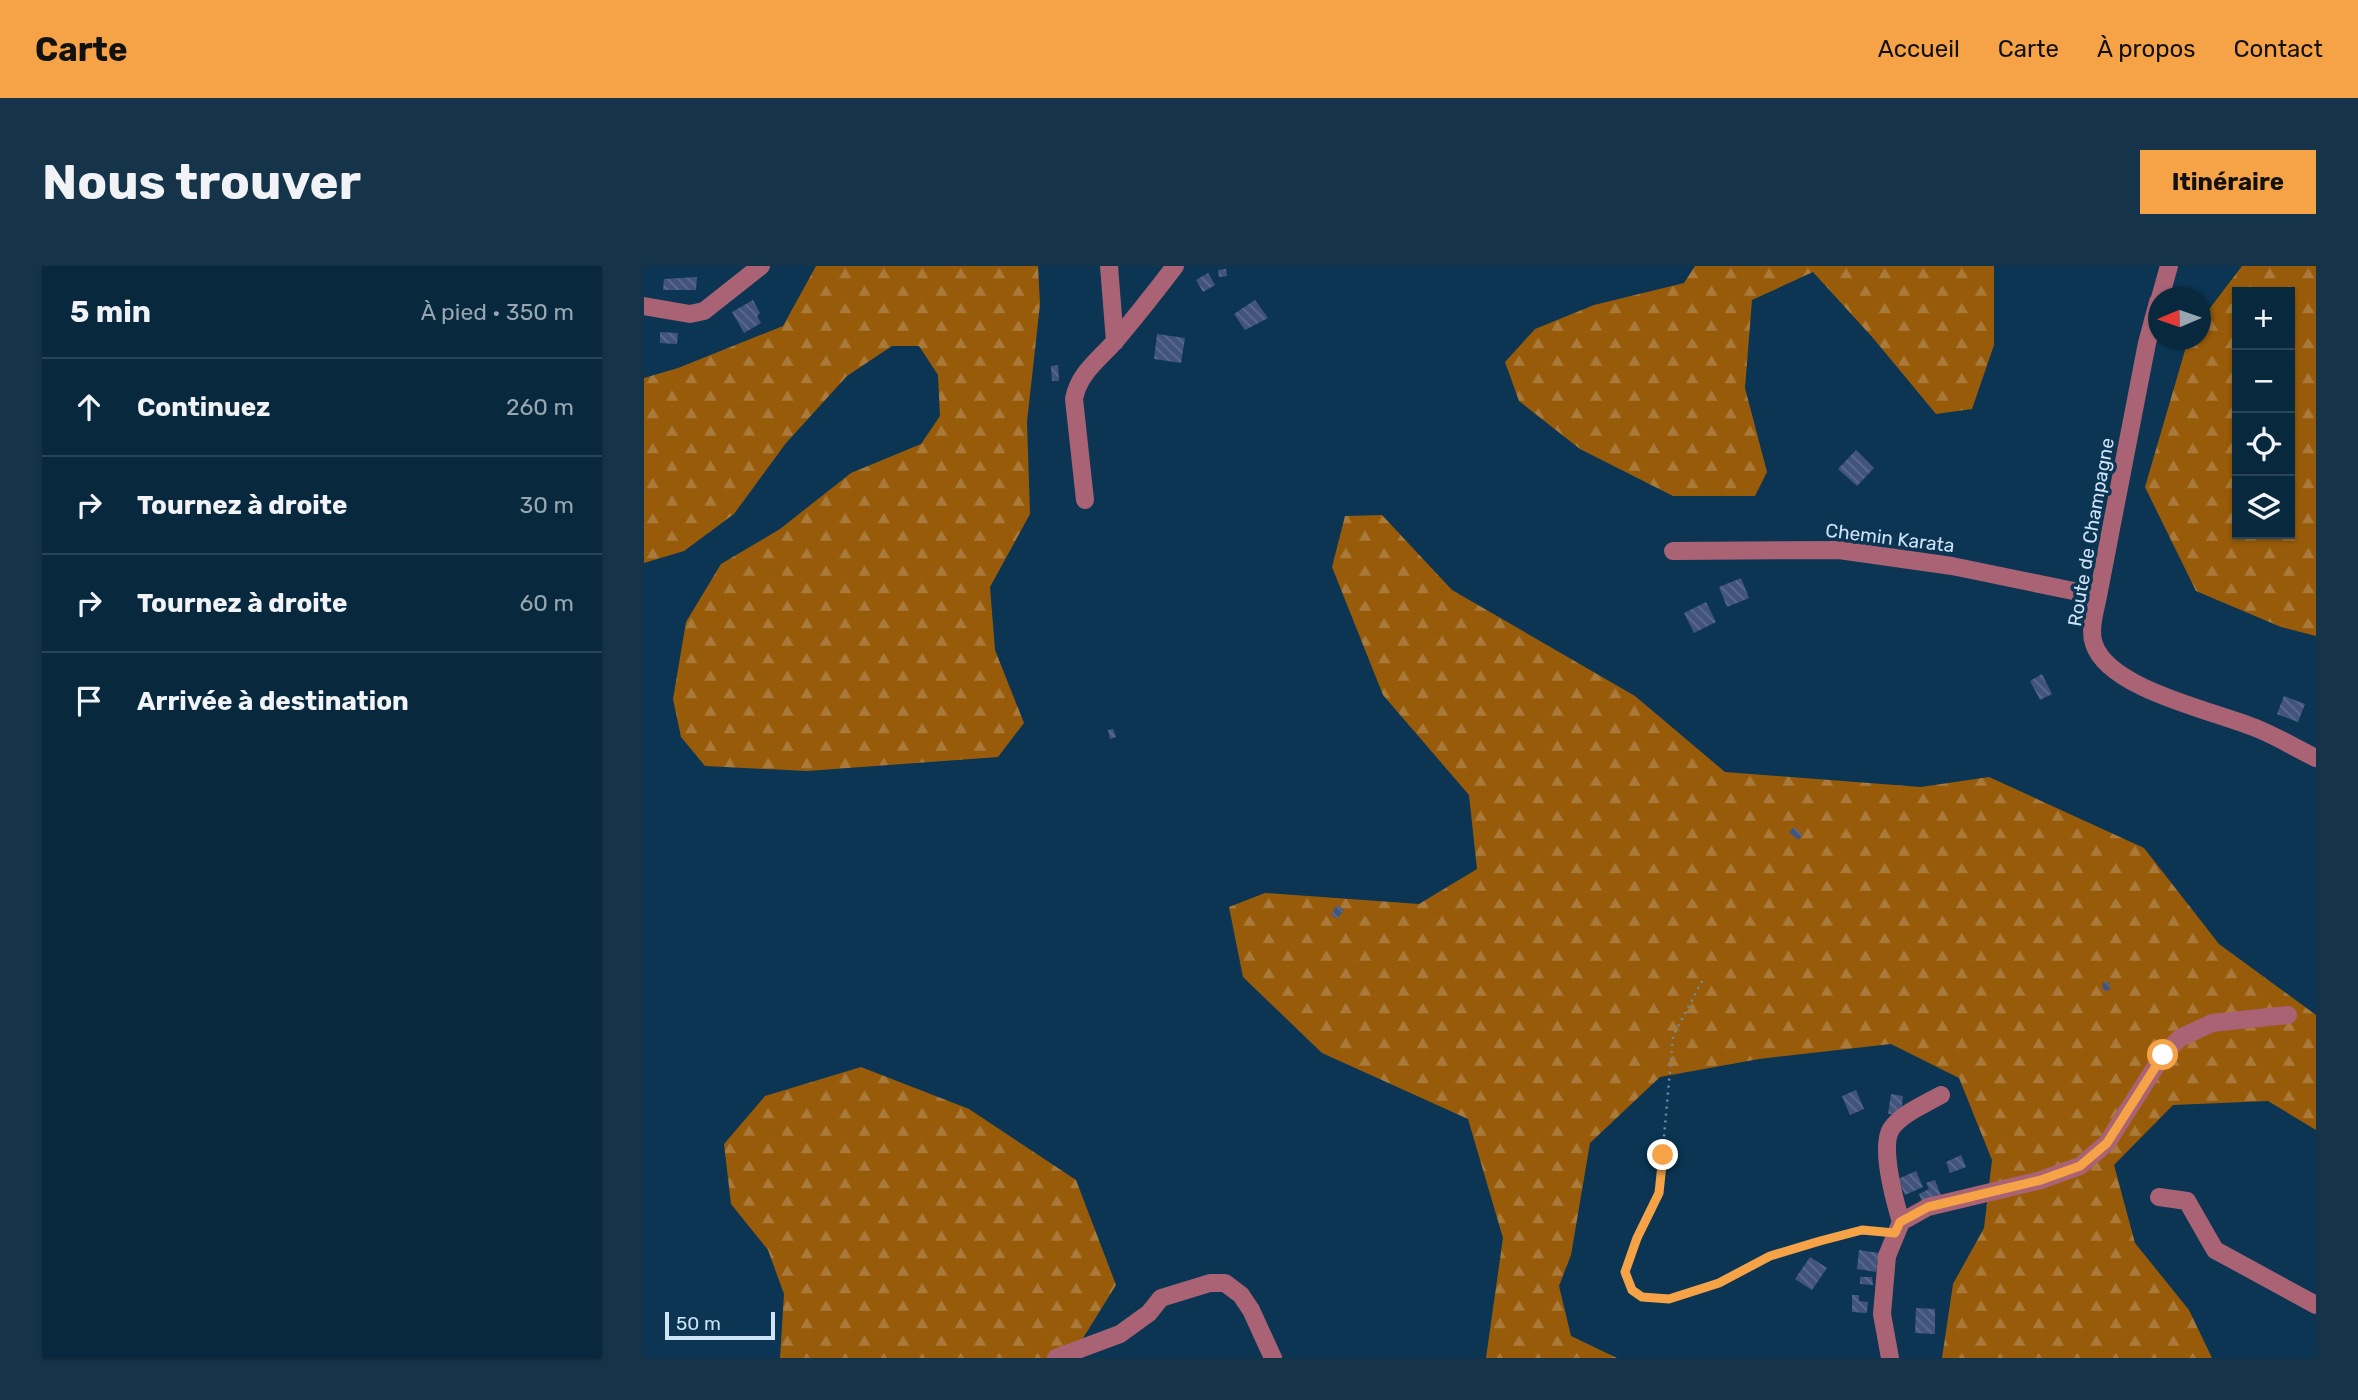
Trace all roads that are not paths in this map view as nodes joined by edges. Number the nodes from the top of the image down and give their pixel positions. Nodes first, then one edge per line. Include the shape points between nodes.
1 (761, 266) edge
2 (1109, 266) edge
3 (1175, 266) edge
4 (2169, 266) edge
5 (2163, 287) edge
6 (644, 306) edge
7 (2148, 340) edge
8 (1115, 342) junction
9 (1085, 500) dead end
10 (1674, 551) dead end
11 (2098, 596) junction
12 (2316, 758) edge
13 (2288, 1015) dead end
14 (1941, 1095) dead end
15 (2159, 1197) dead end
16 (1898, 1227) junction
17 (2316, 1305) edge
18 (1056, 1358) edge
19 (1273, 1358) edge
20 (1890, 1358) edge

1 - 6 street via 704,311 690,314
2 - 8 street
3 - 8 street
4 - 5 street, Route de Champagne
7 - 11 street, Route de Champagne
8 - 9 street via 1085,371 1074,400
10 - 11 street, Chemin Karata via 1839,550 1952,566
11 - 12 street, Route de Champagne via 2094,644 2113,672 2259,729
13 - 16 street via 2212,1023 2180,1038 2163,1055 2107,1143 2080,1166 1928,1207
14 - 16 street via 1902,1119 1887,1138
15 - 17 street via 2187,1201 2215,1250
16 - 20 street via 1887,1256 1882,1314
18 - 19 street via 1120,1334 1161,1298 1225,1283 1241,1294

